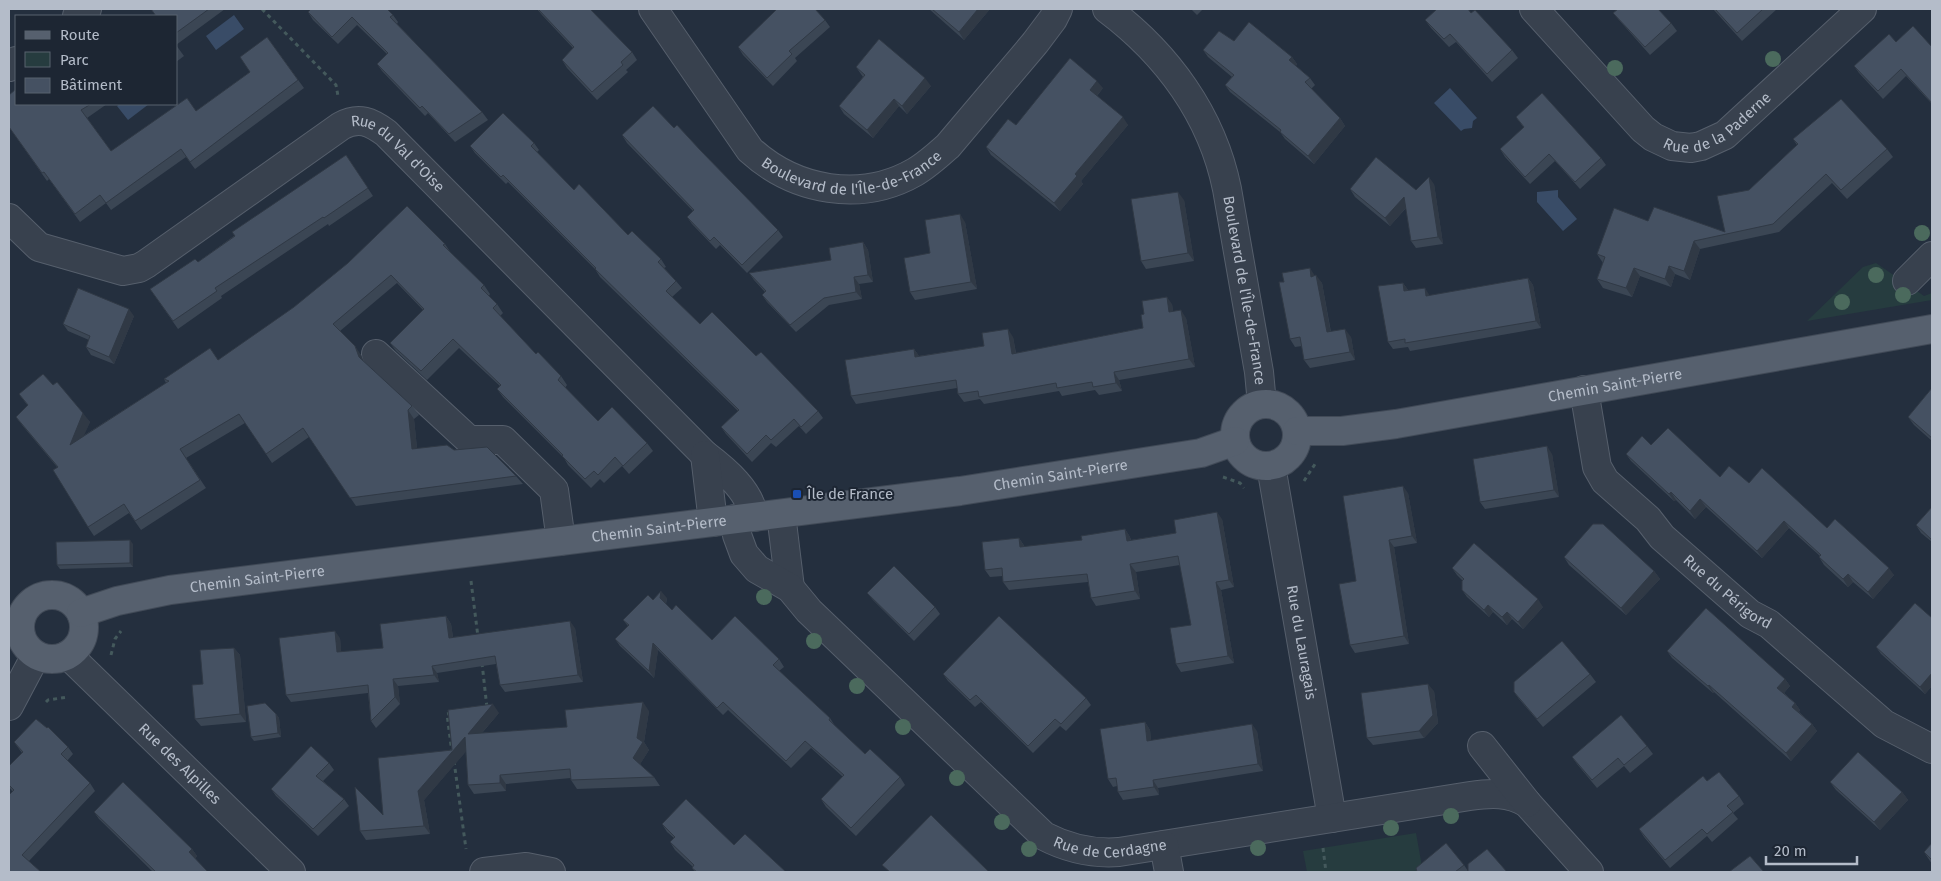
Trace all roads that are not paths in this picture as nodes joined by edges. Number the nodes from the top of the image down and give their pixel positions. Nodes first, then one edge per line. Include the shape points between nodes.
1 (653, 9) edge
2 (1058, 9) edge
3 (1068, 9) edge
4 (1077, 9) edge
5 (1107, 9) edge
6 (1534, 9) edge
7 (1862, 9) edge
8 (9, 218) edge
9 (1932, 256) edge
10 (1907, 281) dead end
11 (1932, 329) edge
12 (376, 354) dead end
13 (1584, 390) junction
14 (1262, 404) junction
15 (1297, 431) junction
16 (1235, 441) junction
17 (706, 456) junction
18 (1271, 466) junction
19 (780, 514) junction
20 (734, 519) junction
21 (561, 541) junction
22 (790, 588) junction
23 (15, 611) edge
24 (81, 612) junction
25 (36, 655) junction
26 (68, 655) junction
27 (9, 706) edge
28 (1482, 746) dead end
29 (1932, 749) edge
30 (1527, 803) junction
31 (1332, 818) junction
32 (1044, 836) junction
33 (1164, 845) junction
34 (476, 865) edge
35 (291, 872) edge
36 (551, 872) edge
37 (1081, 872) edge
38 (1169, 872) edge
39 (1589, 872) edge

1 - 2 street, Boulevard de l'Île-de-France via 750,150 762,161 801,182 849,190 898,180 938,155 1035,43
3 - 4 street
5 - 14 street, Boulevard de l'Île-de-France via 1145,40 1172,70 1195,105 1215,147 1227,189
6 - 7 street, Rue de la Paderne via 1643,129 1672,146 1691,148 1714,142 1725,135
8 - 17 street, Rue du Val d'Oise via 39,247 124,271 131,270 146,264 341,126 365,121 386,133
9 - 10 street
11 - 13 main road, Chemin Saint-Pierre
12 - 21 street via 469,440 503,440 554,490
13 - 15 main road, Chemin Saint-Pierre via 1396,424 1342,431
13 - 29 street, Rue du Périgord via 1597,467 1605,481 1648,519 1662,537 1743,608 1769,624 1884,724
14 - 15 main road via 1272,404 1289,414
14 - 16 main road via 1252,407 1238,421
15 - 18 main road via 1294,450 1280,463
16 - 18 main road via 1252,463
16 - 19 main road, Chemin Saint-Pierre via 1201,453 1151,462
17 - 20 street
17 - 20 street, Rue du Val d'Oise via 727,471 752,503
18 - 31 street, Rue du Lauragais
19 - 20 main road, Chemin Saint-Pierre
19 - 22 street
20 - 21 main road, Chemin Saint-Pierre
20 - 22 street, Rue de Cerdagne via 744,554 757,569
21 - 24 main road, Chemin Saint-Pierre via 170,590
22 - 32 street, Rue de Cerdagne
23 - 24 main road via 27,607 35,599 56,594 66,597
23 - 25 main road via 22,638
24 - 26 main road via 85,624 83,636 78,647
25 - 26 main road via 47,659
25 - 27 street
26 - 35 street, Rue des Alpilles
28 - 30 street, Rue de Cerdagne
30 - 31 street, Rue de Cerdagne via 1505,794 1488,794
30 - 39 street, Rue de Cerdagne
31 - 33 street, Rue de Cerdagne
32 - 33 street, Rue de Cerdagne via 1072,849 1104,853
32 - 37 street
33 - 38 street
34 - 36 street

